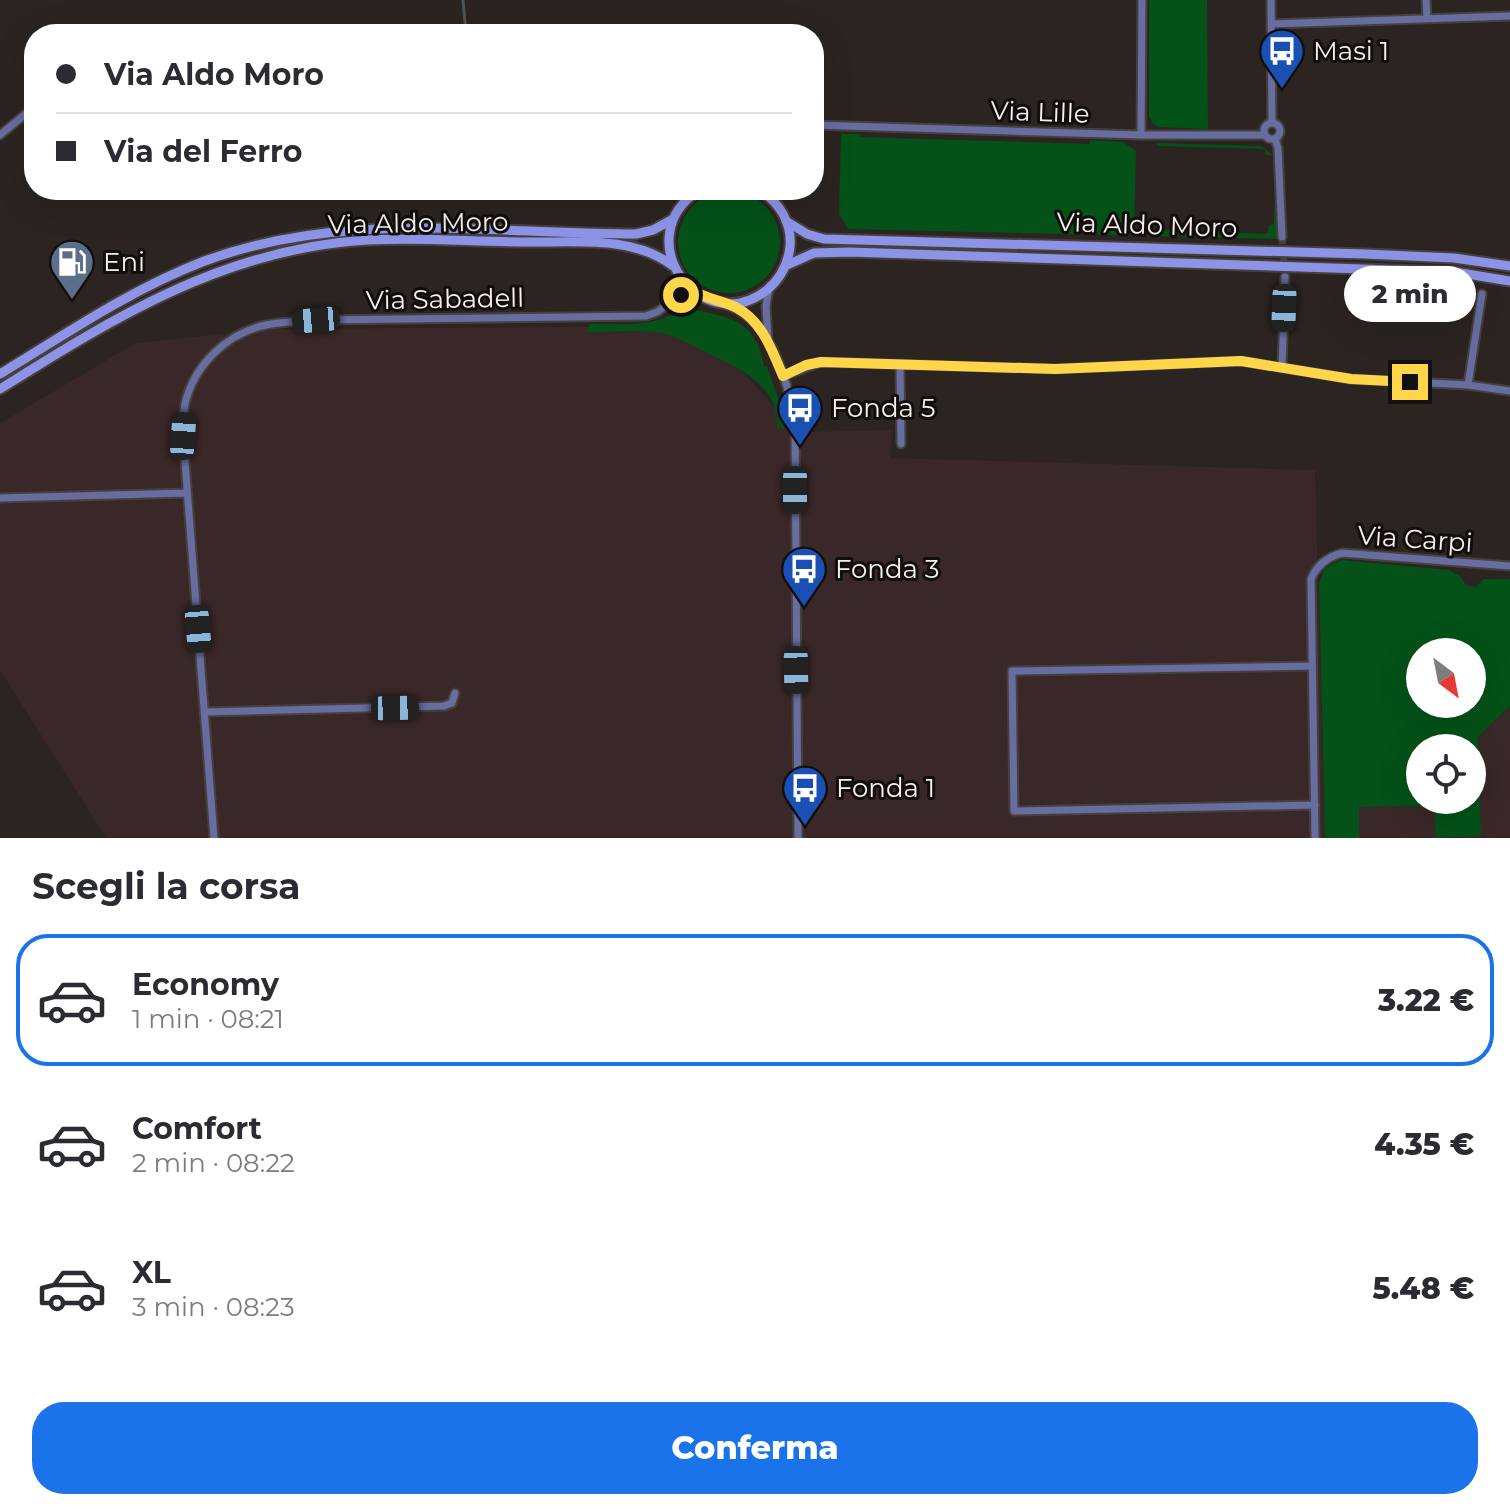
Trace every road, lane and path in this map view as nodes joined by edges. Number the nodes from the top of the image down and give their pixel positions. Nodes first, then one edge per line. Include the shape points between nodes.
1 (1142, 0) edge
2 (1271, 0) edge
3 (1426, 0) edge
4 (1510, 16) edge
5 (1427, 18) junction
6 (1271, 24) junction
7 (24, 115) edge
8 (1272, 123) junction
9 (824, 125) edge
10 (0, 135) edge
11 (1141, 135) junction
12 (1264, 135) junction
13 (1275, 139) junction
14 (686, 200) edge
15 (772, 200) edge
16 (673, 219) junction
17 (786, 221) junction
18 (1282, 237) tunnel mouth
19 (673, 266) junction
20 (785, 266) junction
21 (1510, 266) edge
22 (1285, 277) tunnel mouth
23 (1510, 281) edge
24 (769, 288) junction
25 (690, 289) junction
26 (1482, 294) dead end
27 (717, 302) junction
28 (768, 342) junction
29 (900, 366) junction
30 (1282, 368) junction
31 (0, 374) edge
32 (783, 376) junction
33 (1468, 385) junction
34 (0, 389) edge
35 (1510, 391) edge
36 (901, 444) dead end
37 (187, 493) junction
38 (0, 498) edge
39 (1510, 566) edge
40 (1312, 666) junction
41 (455, 693) dead end
42 (204, 712) junction
43 (1315, 805) junction
44 (214, 838) edge
45 (798, 838) edge
46 (1315, 838) edge

1 - 11 street
2 - 6 street
3 - 5 street
4 - 5 street
5 - 6 street
6 - 8 street
7 - 10 street
8 - 12 street
8 - 13 street via 1280,130
9 - 11 street, Via Lille
11 - 12 street, Via Lille
12 - 13 street
13 - 18 street
14 - 16 main road, Via Aldo Moro
15 - 17 main road, Via Aldo Moro
16 - 19 main road
16 - 31 main road, Via Aldo Moro via 636,234 366,229 274,241 203,262 137,292
17 - 20 main road via 790,240
17 - 21 main road, Via Aldo Moro via 824,239 1395,255
19 - 25 main road, Via Aldo Moro
19 - 34 main road, Via Aldo Moro via 650,250 609,244 431,239 316,246 246,261 171,290
20 - 23 main road, Via Aldo Moro via 814,253 849,252 1455,272
20 - 24 main road
22 - 30 street
24 - 27 main road via 745,301
24 - 28 street
25 - 27 main road, Via Aldo Moro
25 - 37 street, Via Sabadell via 646,316 316,320 245,331 207,360 185,404
26 - 33 street
27 - 28 street via 737,308
28 - 32 street
29 - 30 street via 1055,369 1241,361
29 - 32 street via 821,362
29 - 36 street
30 - 33 street via 1351,379
32 - 45 street via 795,421
33 - 35 street
37 - 38 street
37 - 42 street, Via Sabadell
39 - 40 street, Via Carpi via 1333,555 1311,579
40 - 43 street
40 - 43 street via 1012,671 1014,811
41 - 42 street via 452,703 444,706
42 - 44 street, Via Sabadell
43 - 46 street

